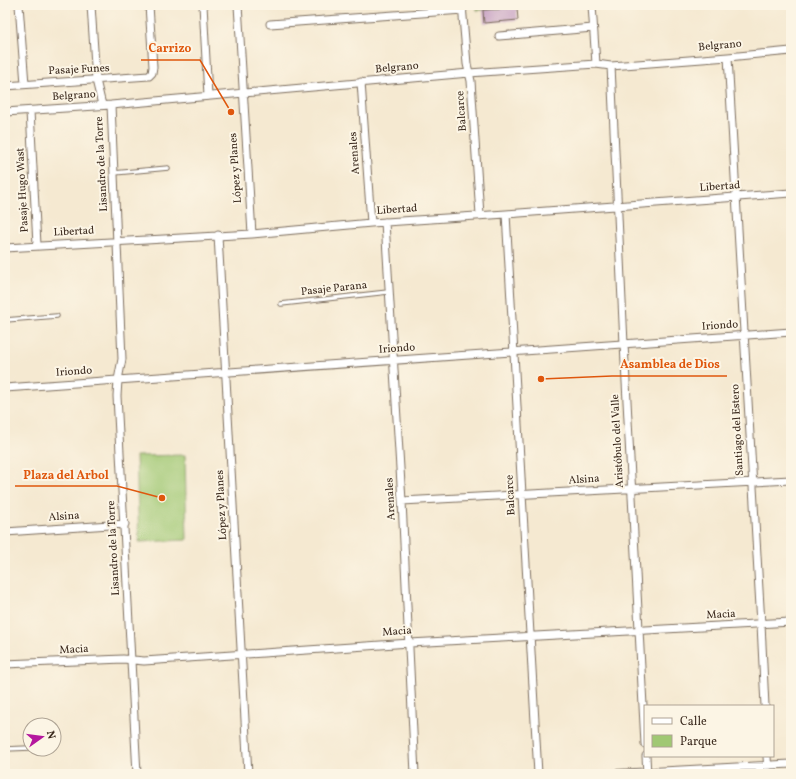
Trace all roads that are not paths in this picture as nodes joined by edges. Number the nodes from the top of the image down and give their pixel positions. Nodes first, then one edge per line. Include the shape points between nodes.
1 (19, 5) edge
2 (91, 5) edge
3 (149, 5) edge
4 (203, 5) edge
5 (238, 5) edge
6 (592, 5) edge
7 (463, 7) edge
8 (270, 24) dead end
9 (594, 28) junction
10 (499, 36) dead end
11 (791, 51) edge
12 (728, 57) junction
13 (596, 64) junction
14 (611, 66) junction
15 (469, 73) junction
16 (96, 80) junction
17 (361, 82) junction
18 (25, 84) junction
19 (5, 86) edge
20 (243, 93) junction
21 (208, 96) junction
22 (102, 105) junction
23 (111, 105) junction
24 (30, 110) junction
25 (5, 112) edge
26 (168, 168) dead end
27 (114, 173) junction
28 (791, 193) edge
29 (736, 197) junction
30 (618, 206) junction
31 (506, 214) junction
32 (480, 215) junction
33 (385, 222) junction
34 (371, 223) junction
35 (252, 234) junction
36 (218, 235) junction
37 (117, 240) junction
38 (37, 245) junction
39 (5, 248) edge
40 (388, 292) junction
41 (281, 304) dead end
42 (57, 316) dead end
43 (5, 320) edge
44 (791, 332) edge
45 (743, 335) junction
46 (624, 344) junction
47 (515, 352) junction
48 (394, 360) junction
49 (225, 372) junction
50 (118, 380) junction
51 (5, 388) edge
52 (791, 480) edge
53 (752, 482) junction
54 (632, 488) junction
55 (522, 495) junction
56 (402, 501) junction
57 (125, 524) junction
58 (5, 532) edge
59 (791, 622) edge
60 (761, 624) junction
61 (639, 630) junction
62 (531, 636) junction
63 (410, 642) junction
64 (242, 654) junction
65 (131, 659) junction
66 (5, 664) edge
67 (765, 705) edge
68 (644, 725) edge
69 (22, 748) edge
70 (5, 749) edge
71 (646, 757) edge
72 (767, 757) edge
73 (791, 764) edge
74 (767, 766) junction
75 (647, 773) edge
76 (137, 774) edge
77 (248, 774) edge
78 (415, 774) edge
79 (538, 774) edge
80 (607, 774) edge
81 (768, 774) edge

1 - 18 street
2 - 16 street, Lisandro de la Torre
3 - 16 street, Pasaje Funes via 152,73 149,76
4 - 21 street
5 - 20 street, López y Planes
6 - 9 street
7 - 8 street
7 - 15 street, Balcarce
9 - 10 street
9 - 13 street
11 - 12 street, Belgrano
12 - 14 street, Belgrano
12 - 29 street, Santiago del Estero
13 - 14 street, Belgrano
13 - 15 street, Belgrano
14 - 30 street, Aristóbulo del Valle
15 - 17 street, Belgrano
15 - 32 street, Balcarce
16 - 18 street, Pasaje Funes
16 - 22 street, Lisandro de la Torre
17 - 20 street, Belgrano
17 - 34 street, Arenales
18 - 19 street, Pasaje Funes
20 - 21 street, Belgrano
20 - 35 street, López y Planes
21 - 23 street, Belgrano
22 - 23 street, Belgrano
22 - 24 street, Belgrano
23 - 27 street, Lisandro de la Torre
24 - 25 street, Belgrano
24 - 38 street, Pasaje Hugo Wast
26 - 27 lane
27 - 37 street, Lisandro de la Torre
28 - 29 street, Libertad
29 - 30 street, Libertad
29 - 45 street, Santiago del Estero
30 - 31 street, Libertad
30 - 46 street, Aristóbulo del Valle
31 - 32 street, Libertad
31 - 47 street, Balcarce
32 - 33 street, Libertad
33 - 34 street, Libertad
33 - 40 street, Arenales
34 - 35 street, Libertad
35 - 36 street, Libertad
36 - 37 street, Libertad
36 - 49 street, López y Planes
37 - 38 street, Libertad
37 - 50 street, Lisandro de la Torre via 122,359
38 - 39 street, Libertad
40 - 41 lane, Pasaje Parana
40 - 48 street, Arenales
42 - 43 lane
44 - 45 street, Iriondo
45 - 46 street, Iriondo
45 - 53 street, Santiago del Estero
46 - 47 street, Iriondo
46 - 54 street, Aristóbulo del Valle
47 - 48 street, Iriondo
47 - 55 street, Balcarce
48 - 49 street, Iriondo
48 - 56 street, Arenales
49 - 50 street, Iriondo
49 - 64 street, López y Planes
50 - 51 street, Iriondo
50 - 57 street, Lisandro de la Torre
52 - 53 street, Alsina
53 - 54 street, Alsina
53 - 60 street, Santiago del Estero
54 - 55 street, Alsina
54 - 61 street, Aristóbulo del Valle
55 - 56 street, Alsina
55 - 62 street, Balcarce
56 - 63 street, Arenales
57 - 58 street, Alsina
57 - 65 street, Lisandro de la Torre
59 - 60 street, Macia
60 - 61 street, Macia
60 - 67 street, Santiago del Estero
61 - 62 street, Macia
61 - 68 street, Aristóbulo del Valle
62 - 63 street, Macia
62 - 79 street, Balcarce
63 - 64 street, Macia
63 - 78 street, Arenales
64 - 65 street, Macia via 144,661
64 - 77 street, López y Planes
65 - 66 street, Macia
65 - 76 street, Lisandro de la Torre
69 - 70 lane
71 - 75 street
72 - 74 street
73 - 74 street
74 - 75 street
74 - 81 street
75 - 80 street

